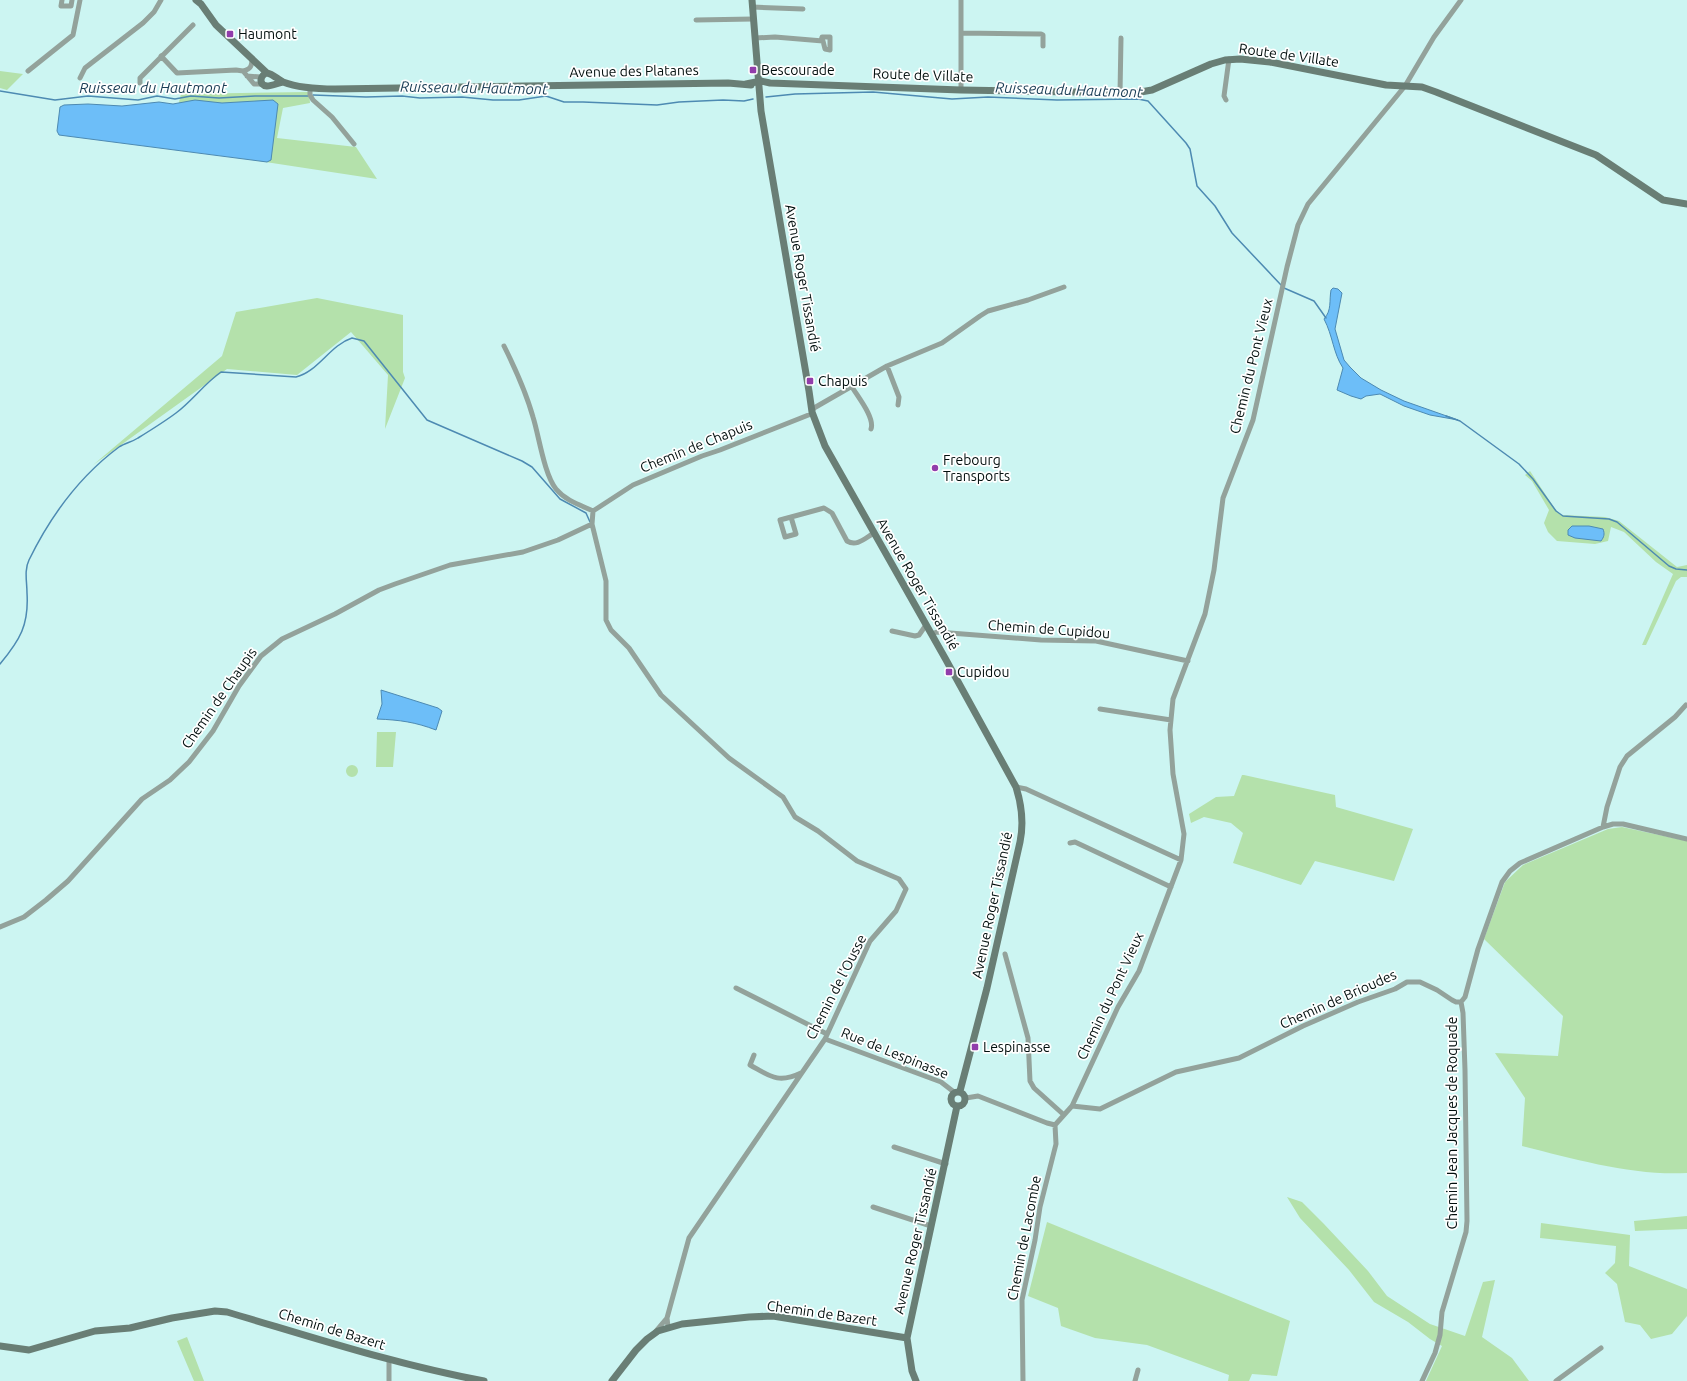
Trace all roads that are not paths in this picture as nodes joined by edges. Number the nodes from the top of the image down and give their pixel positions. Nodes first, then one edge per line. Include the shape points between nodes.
1 (62, 0) edge
2 (72, 0) edge
3 (80, 0) edge
4 (161, 0) edge
5 (196, 0) edge
6 (961, 0) edge
7 (1461, 0) edge
8 (752, 3) edge
9 (803, 9) dead end
10 (753, 19) junction
11 (696, 20) dead end
12 (193, 25) dead end
13 (961, 33) junction
14 (755, 38) junction
15 (1121, 38) dead end
16 (821, 41) dead end
17 (1043, 46) dead end
18 (161, 56) junction
19 (252, 58) junction
20 (1229, 59) junction
21 (28, 71) dead end
22 (243, 71) junction
23 (80, 78) dead end
24 (266, 78) junction
25 (140, 83) dead end
26 (758, 84) junction
27 (1405, 86) junction
28 (310, 88) junction
29 (961, 90) junction
30 (1120, 93) junction
31 (1226, 100) dead end
32 (354, 144) dead end
33 (1687, 204) edge
34 (1064, 286) dead end
35 (504, 346) dead end
36 (887, 366) junction
37 (852, 387) junction
38 (898, 405) dead end
39 (812, 412) junction
40 (871, 429) dead end
41 (593, 511) junction
42 (792, 517) dead end
43 (592, 524) junction
44 (874, 533) junction
45 (926, 625) junction
46 (892, 631) dead end
47 (931, 634) junction
48 (1188, 661) junction
49 (1686, 706) edge
50 (1100, 709) dead end
51 (1171, 720) junction
52 (1016, 787) junction
53 (1603, 827) junction
54 (1687, 839) edge
55 (1070, 843) dead end
56 (1181, 860) junction
57 (1171, 887) junction
58 (0, 927) edge
59 (1005, 954) dead end
60 (736, 988) dead end
61 (1461, 1002) junction
62 (826, 1036) junction
63 (754, 1055) dead end
64 (802, 1072) junction
65 (957, 1092) junction
66 (966, 1098) junction
67 (957, 1106) junction
68 (1072, 1106) junction
69 (1064, 1115) junction
70 (1055, 1125) junction
71 (894, 1147) dead end
72 (946, 1164) junction
73 (873, 1207) dead end
74 (931, 1226) junction
75 (667, 1318) junction
76 (668, 1327) junction
77 (655, 1333) junction
78 (907, 1338) junction
79 (0, 1346) edge
80 (1601, 1348) dead end
81 (389, 1360) junction
82 (1138, 1370) dead end
83 (389, 1381) edge
84 (484, 1381) edge
85 (612, 1381) edge
86 (916, 1381) edge
87 (1023, 1381) edge
88 (1135, 1381) edge
89 (1422, 1381) edge
90 (1556, 1381) edge

1 - 2 street via 61,6 71,6
3 - 21 street via 73,35
4 - 23 street via 154,12 85,68
5 - 19 street via 216,25
6 - 13 street
7 - 27 street via 1434,37
8 - 9 street
8 - 10 street, Avenue Roger Tissandié
10 - 11 street
10 - 14 street, Avenue Roger Tissandié
12 - 18 street
13 - 17 street via 1041,34
13 - 29 street
14 - 16 street
14 - 26 street, Avenue Roger Tissandié
15 - 30 street
18 - 22 street via 176,72
18 - 25 street via 140,78
19 - 22 street via 250,68
19 - 24 street
20 - 27 street, Route de Villate via 1270,62 1386,85
20 - 30 street, Route de Villate via 1142,93
20 - 31 street via 1224,96
22 - 24 street via 247,76
24 - 28 street, Avenue des Platanes
26 - 28 street, Avenue des Platanes
26 - 29 street, Route de Villate
26 - 39 street, Avenue Roger Tissandié
27 - 33 street, Route de Villate via 1422,87 1436,92 1596,156 1664,200
27 - 48 street, Chemin du Pont Vieux via 1308,204 1298,225 1253,420 1223,498 1214,570 1205,614
28 - 32 street via 313,100 332,117
29 - 30 street, Route de Villate
34 - 36 street, Chemin de Chapuis via 988,312 942,342
35 - 41 street via 528,403 551,481 568,499
36 - 37 street, Chemin de Chapuis
36 - 38 street via 899,397
37 - 39 street, Chemin de Chapuis via 814,408
37 - 40 street via 873,424
39 - 41 street, Chemin de Chapuis via 633,485
39 - 44 street, Avenue Roger Tissandié via 825,446
41 - 43 street, Chemin de l'Ousse
42 - 44 street via 824,508 829,510 847,541 852,544
43 - 58 street, Chemin de Chaupis via 558,540 523,552 450,565 394,584 282,639 261,656 189,762 170,780 142,800 68,881 24,917
43 - 62 street, Chemin de l'Ousse via 606,581 606,620 661,695 729,758 783,797 795,817 857,861 899,879 906,889 896,911 870,941
44 - 45 street, Avenue Roger Tissandié
45 - 46 street via 919,635 915,636
45 - 47 street, Avenue Roger Tissandié
47 - 48 street, Chemin de Cupidou via 937,632 1096,641
47 - 52 street, Avenue Roger Tissandié
48 - 51 street, Chemin du Pont Vieux via 1173,699
49 - 53 street via 1627,756 1620,766
50 - 51 street
51 - 56 street, Chemin du Pont Vieux via 1173,774 1184,834
52 - 56 street via 1026,789
52 - 65 street, Avenue Roger Tissandié via 1022,809 1023,830 987,988
53 - 54 street via 1623,824
53 - 61 street via 1520,863 1510,871 1502,882 1478,948 1465,997
55 - 57 street via 1075,842
56 - 57 street, Chemin du Pont Vieux
57 - 68 street, Chemin du Pont Vieux via 1139,971 1118,1007
59 - 69 street via 1028,1038 1030,1081 1034,1088
60 - 62 street, Rue de Lespinasse
61 - 68 street, Chemin de Brioudes via 1456,1002 1420,982 1407,982 1303,1026 1239,1058 1176,1072 1100,1109
61 - 89 street, Chemin Jean Jacques de Roquade via 1465,1070 1466,1232 1442,1312 1435,1353
62 - 64 street, Chemin de l'Ousse
62 - 65 street, Rue de Lespinasse via 934,1079
63 - 64 street via 750,1065 775,1078 788,1079
64 - 75 street, Chemin de l'Ousse via 689,1238
65 - 66 street via 964,1094
65 - 67 street via 951,1096 953,1104
66 - 67 street via 963,1104
66 - 70 street via 978,1096
67 - 72 street, Avenue Roger Tissandié
68 - 69 street
69 - 70 street
70 - 87 street, Chemin de Lacombe via 1056,1144 1040,1207 1022,1300
71 - 72 street
72 - 74 street, Avenue Roger Tissandié
73 - 74 street
74 - 78 street, Avenue Roger Tissandié
75 - 76 street, Chemin de l'Ousse
75 - 77 street, Chemin de l'Ousse
76 - 77 street, Chemin de Bazert
76 - 78 street, Chemin de Bazert via 705,1321 773,1316
77 - 85 street, Chemin de Bazert via 636,1350
78 - 86 street, Avenue Roger Tissandié
79 - 81 street, Chemin de Bazert via 29,1350 95,1331 130,1328 214,1311 227,1312
80 - 90 street
81 - 83 street
81 - 84 street, Chemin de Bazert via 437,1373
82 - 88 street

